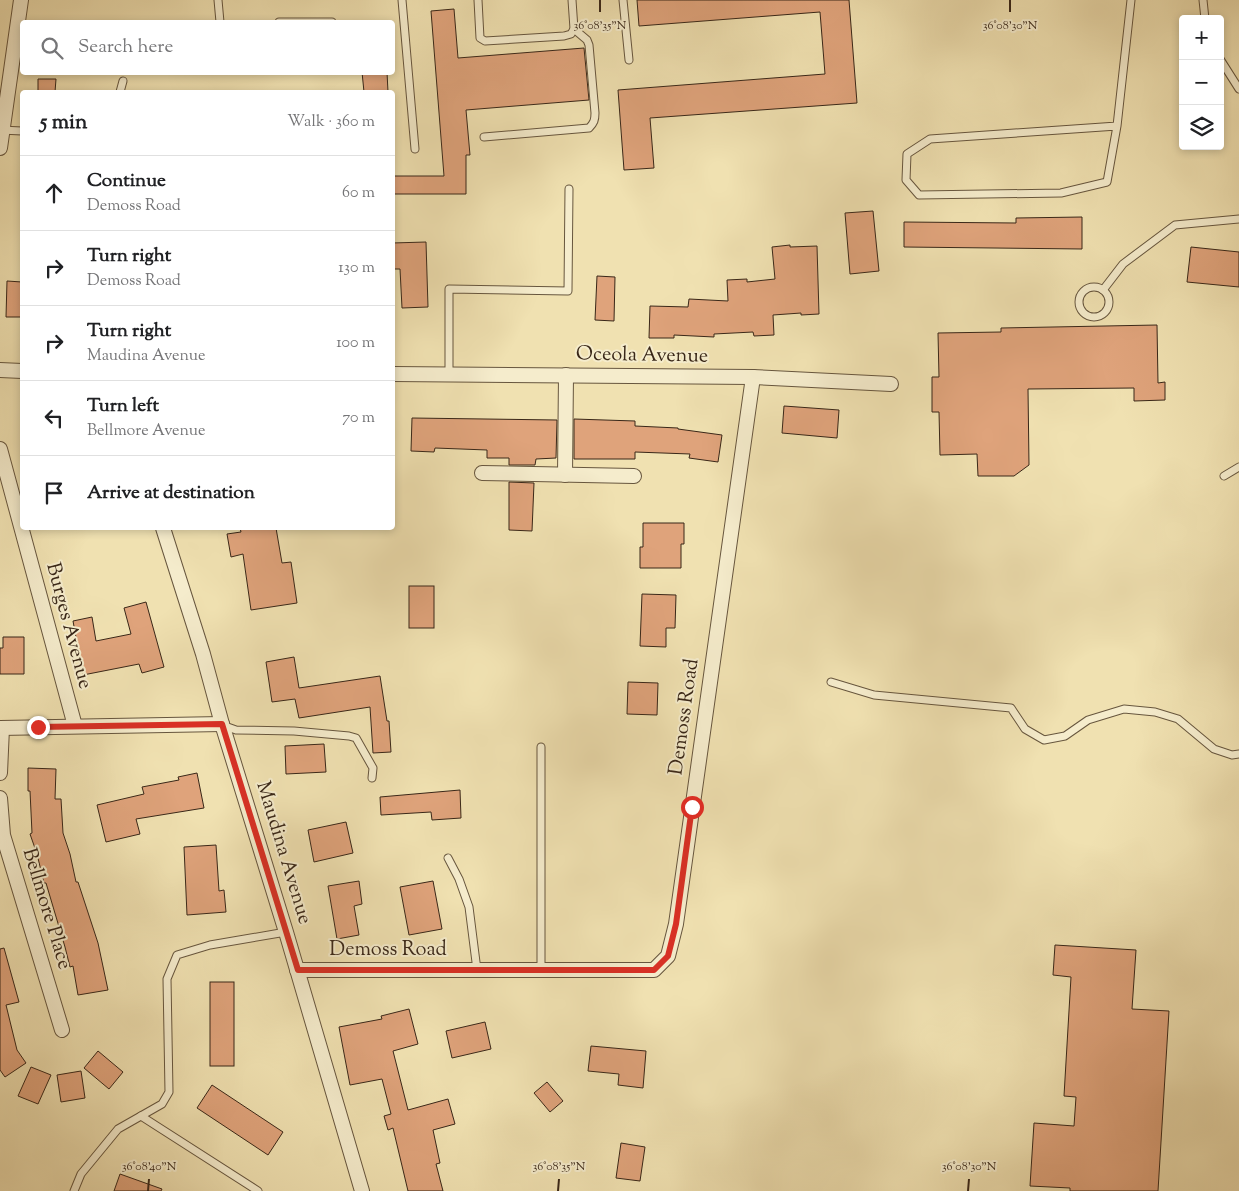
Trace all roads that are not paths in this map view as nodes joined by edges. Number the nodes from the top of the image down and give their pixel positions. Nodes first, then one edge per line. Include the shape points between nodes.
1 (21, 0) edge
2 (218, 0) edge
3 (402, 0) edge
4 (478, 0) edge
5 (572, 0) edge
6 (623, 0) edge
7 (1131, 0) edge
8 (1203, 0) edge
9 (1205, 15) edge
10 (220, 20) edge
11 (574, 28) junction
12 (629, 60) dead end
13 (1221, 60) edge
14 (123, 80) dead end
15 (1239, 89) edge
16 (120, 90) edge
17 (1117, 126) junction
18 (2, 130) edge
19 (20, 131) edge
20 (484, 137) dead end
21 (0, 148) edge
22 (415, 149) dead end
23 (569, 189) dead end
24 (1239, 219) edge
25 (1103, 290) junction
26 (0, 370) edge
27 (20, 371) edge
28 (395, 374) edge
29 (449, 374) junction
30 (566, 375) junction
31 (753, 377) junction
32 (891, 384) dead end
33 (0, 452) edge
34 (1239, 467) edge
35 (482, 473) dead end
36 (565, 475) junction
37 (634, 476) dead end
38 (1224, 476) dead end
39 (20, 526) edge
40 (21, 530) edge
41 (164, 530) edge
42 (831, 682) dead end
43 (222, 724) junction
44 (74, 726) junction
45 (1, 728) edge
46 (541, 747) dead end
47 (1239, 754) edge
48 (0, 773) edge
49 (372, 778) dead end
50 (0, 798) edge
51 (448, 858) dead end
52 (286, 932) junction
53 (298, 970) junction
54 (477, 970) junction
55 (541, 970) junction
56 (62, 1030) dead end
57 (142, 1116) junction
58 (74, 1191) edge
59 (258, 1191) edge
60 (362, 1191) edge

1 - 18 street
2 - 10 lane
3 - 22 lane
4 - 11 lane via 480,38 484,41 564,36 571,34
5 - 11 lane
6 - 12 lane
7 - 17 lane
8 - 9 lane
11 - 20 lane via 589,45 595,113 592,125 589,128
13 - 15 lane
14 - 16 lane
17 - 17 lane via 1107,182 1061,193 919,195 906,180 907,154 930,139
18 - 19 lane
18 - 21 street
23 - 29 lane via 568,292 449,289
24 - 25 lane via 1175,224 1123,264
25 - 25 lane via 1094,287 1084,290 1079,299 1082,313 1096,317 1105,312 1109,303
26 - 27 street
28 - 29 street, Oceola Avenue
29 - 30 street, Oceola Avenue
30 - 31 street, Oceola Avenue
30 - 36 street
31 - 32 street, Oceola Avenue
31 - 55 street, Demoss Road via 676,924 668,956 654,970
33 - 39 street, Burges Avenue
34 - 38 lane
35 - 36 street
36 - 37 street
40 - 44 street, Burges Avenue
41 - 43 street, Maudina Avenue
42 - 47 lane via 874,694 1011,708 1025,728 1044,740 1065,736 1088,720 1124,709 1155,712 1178,718 1214,750
43 - 44 street
43 - 49 lane via 236,730 356,738 373,768
43 - 52 street, Maudina Avenue
44 - 45 street
45 - 48 street
46 - 55 lane
50 - 56 street, Bellmore Place via 3,835
51 - 54 lane via 469,907
52 - 53 street, Maudina Avenue
52 - 57 lane via 177,955 167,979 169,1092 162,1104
53 - 54 street, Demoss Road
53 - 60 street, Maudina Avenue
54 - 55 street, Demoss Road
57 - 58 lane via 118,1129 81,1174
57 - 59 lane

